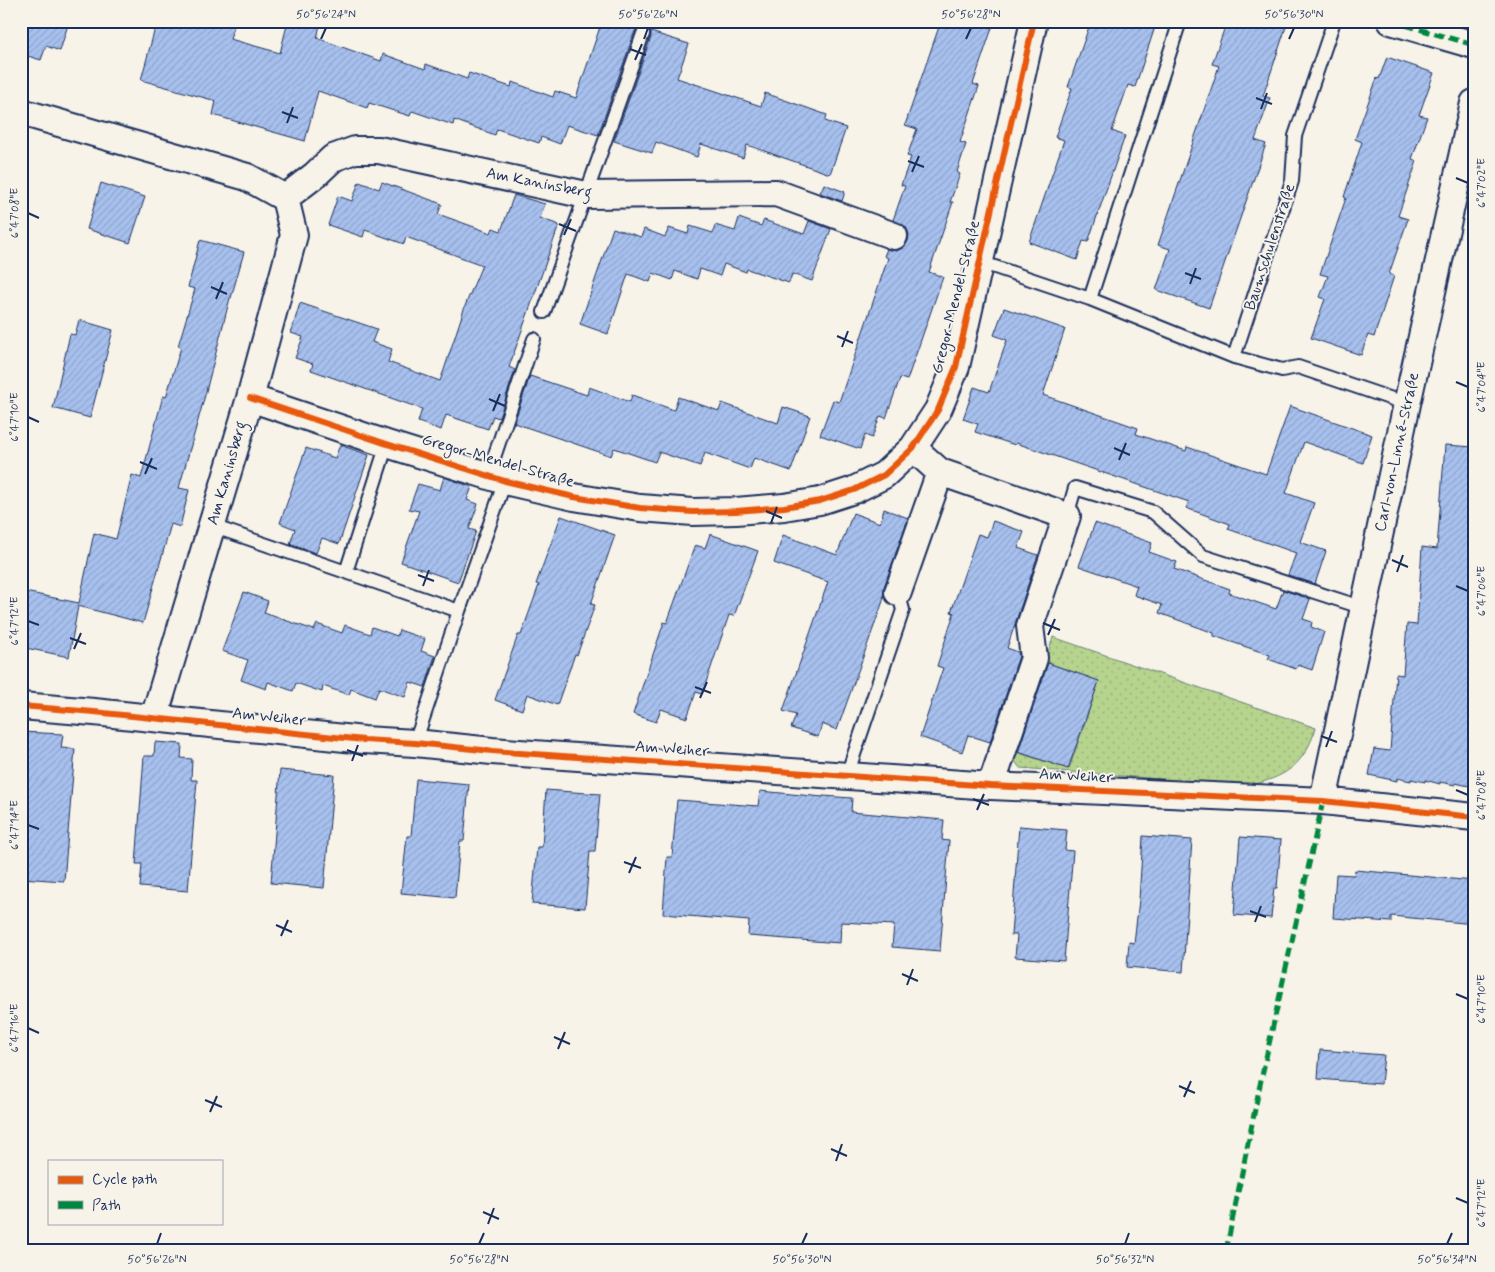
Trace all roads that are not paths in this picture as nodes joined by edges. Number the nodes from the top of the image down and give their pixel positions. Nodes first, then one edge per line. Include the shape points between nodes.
1 (1034, 21) edge
2 (1180, 21) edge
3 (1334, 21) edge
4 (1391, 21) edge
5 (643, 34) dead end
6 (1474, 45) edge
7 (1474, 103) edge
8 (21, 112) edge
9 (586, 195) junction
10 (285, 198) junction
11 (894, 236) dead end
12 (980, 262) junction
13 (1090, 299) junction
14 (544, 312) dead end
15 (534, 339) dead end
16 (1234, 357) junction
17 (250, 398) junction
18 (1407, 404) junction
19 (387, 444) junction
20 (913, 448) junction
21 (940, 472) junction
22 (497, 478) junction
23 (1067, 516) junction
24 (212, 526) junction
25 (346, 572) junction
26 (898, 592) joint
27 (1364, 608) junction
28 (459, 611) junction
29 (21, 706) edge
30 (154, 718) junction
31 (415, 743) junction
32 (846, 775) junction
33 (991, 786) junction
34 (1323, 801) junction
35 (1474, 817) edge

1 - 12 street, Gregor-Mendel-Straße
2 - 13 lane
3 - 16 lane, Baumschulenstraße via 1295,136 1292,181
4 - 6 street
5 - 9 lane
7 - 18 street, Carl-von-Linné-Straße
8 - 10 street via 247,177
9 - 10 street, Am Kaninsberg via 379,150 355,150 332,158
9 - 11 street, Am Kaninsberg via 776,193
9 - 14 lane
10 - 17 street, Am Kaninsberg via 294,236
12 - 13 lane
12 - 20 street, Gregor-Mendel-Straße via 956,367 938,410
13 - 16 lane
15 - 22 lane, Gregor-Mendel-Straße
16 - 18 lane via 1282,370 1298,367
17 - 19 street, Gregor-Mendel-Straße
17 - 24 street, Am Kaninsberg
18 - 27 street, Carl-von-Linné-Straße
19 - 22 street, Gregor-Mendel-Straße
19 - 25 lane
20 - 21 street
20 - 22 street, Gregor-Mendel-Straße via 884,475 854,490 820,501 746,510 693,512 640,508 574,497
21 - 23 street
21 - 26 street
22 - 28 lane
23 - 27 lane via 1075,488 1153,512 1203,556
23 - 33 street via 1030,626 1034,658
24 - 25 lane
24 - 30 street, Am Kaninsberg
25 - 28 lane
26 - 32 lane via 903,610
27 - 34 street, Carl-von-Linné-Straße
28 - 31 lane
29 - 30 street, Am Weiher
30 - 31 street, Am Weiher
31 - 32 street, Am Weiher
32 - 33 street, Am Weiher
33 - 34 street, Am Weiher
34 - 35 street, Am Weiher

